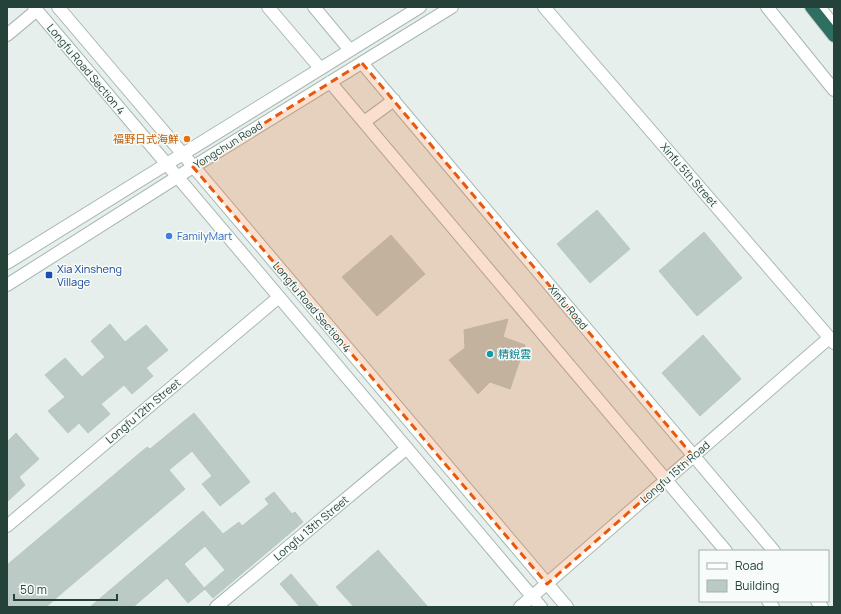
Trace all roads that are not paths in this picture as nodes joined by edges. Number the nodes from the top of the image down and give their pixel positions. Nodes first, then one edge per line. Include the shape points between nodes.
1 (58, 7) edge
2 (268, 7) edge
3 (314, 7) edge
4 (420, 7) edge
5 (452, 7) edge
6 (544, 7) edge
7 (767, 7) edge
8 (811, 7) edge
9 (819, 7) edge
10 (35, 8) edge
11 (834, 26) edge
12 (7, 35) edge
13 (834, 36) edge
14 (349, 49) junction
15 (362, 63) junction
16 (320, 68) junction
17 (330, 82) junction
18 (834, 90) edge
19 (394, 100) junction
20 (364, 122) junction
21 (182, 154) junction
22 (166, 164) junction
23 (193, 167) junction
24 (177, 177) junction
25 (7, 263) edge
26 (7, 286) edge
27 (279, 297) junction
28 (832, 340) edge
29 (407, 448) junction
30 (693, 456) junction
31 (666, 480) junction
32 (7, 526) edge
33 (725, 550) edge
34 (773, 550) edge
35 (547, 584) junction
36 (532, 596) junction
37 (216, 607) edge
38 (520, 607) edge
39 (541, 607) edge
40 (567, 607) edge

1 - 21 street, Longfu Road Section 4
2 - 16 street
3 - 14 street
4 - 14 street, Yongchun Road
5 - 15 street, Yongchun Road
6 - 28 street, Xinfu 5th Street
7 - 18 street
8 - 13 highway
9 - 11 street
10 - 12 street
10 - 22 street, Longfu Road Section 4
14 - 16 street, Yongchun Road
15 - 17 street, Yongchun Road
15 - 19 street, Xinfu Road
16 - 21 street, Yongchun Road
17 - 20 street
17 - 23 street, Yongchun Road
19 - 20 street
19 - 30 street, Xinfu Road
20 - 31 street
21 - 22 street, Yongchun Road
21 - 23 street, Longfu Road Section 4
22 - 24 street, Longfu Road Section 4
22 - 25 street, Yongchun Road
23 - 24 street, Yongchun Road
23 - 35 street, Longfu Road Section 4
24 - 26 street, Yongchun Road
24 - 27 street, Longfu Road Section 4
27 - 29 street, Longfu Road Section 4
27 - 32 street, Longfu 12th Street
28 - 30 street, Longfu 15th Road
29 - 36 street, Longfu Road Section 4
29 - 37 street, Longfu 13th Street
30 - 31 street, Longfu 15th Road
30 - 34 street, Xinfu Road
31 - 33 street
31 - 35 street, Longfu 15th Road
35 - 36 street, Longfu 15th Road
35 - 40 street, Longfu Road Section 4
36 - 38 street, Longfu 15th Road
36 - 39 street, Longfu Road Section 4

